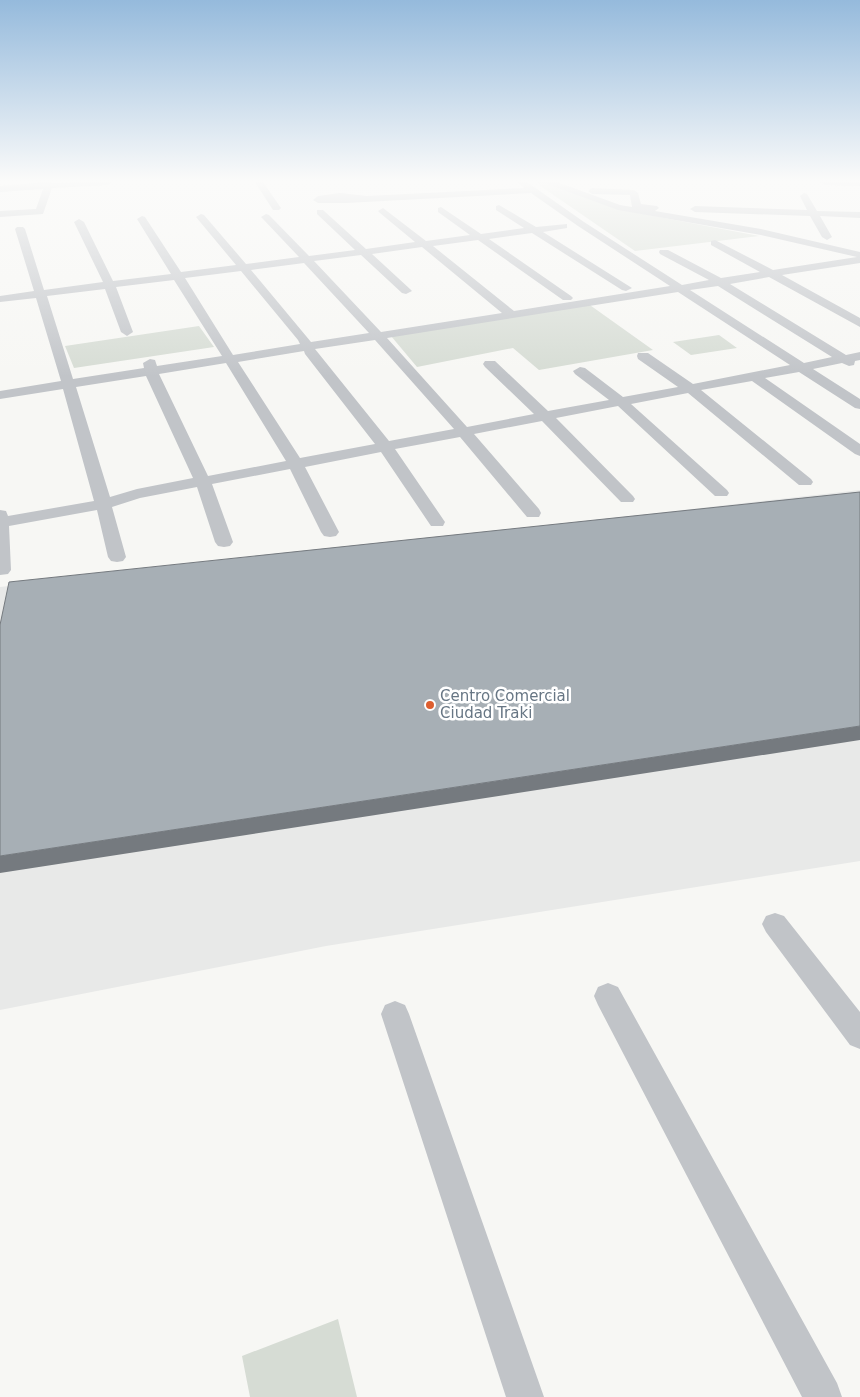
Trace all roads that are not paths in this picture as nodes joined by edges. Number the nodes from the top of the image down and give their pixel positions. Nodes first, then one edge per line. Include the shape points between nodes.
1 (26, 247) edge
2 (91, 247) edge
3 (160, 247) edge
4 (226, 247) edge
5 (295, 247) edge
6 (359, 247) edge
7 (400, 247) edge
8 (428, 247) edge
9 (495, 247) edge
10 (561, 247) edge
11 (617, 247) edge
12 (721, 247) edge
13 (825, 247) edge
14 (364, 252) junction
15 (664, 252) dead end
16 (858, 255) edge
17 (307, 260) junction
18 (244, 268) junction
19 (765, 270) junction
20 (179, 277) junction
21 (713, 278) junction
22 (673, 284) junction
23 (110, 286) junction
24 (626, 288) junction
25 (406, 291) dead end
26 (40, 294) junction
27 (567, 298) junction
28 (0, 299) edge
29 (508, 311) junction
30 (860, 323) edge
31 (127, 332) dead end
32 (375, 332) junction
33 (305, 343) junction
34 (227, 355) junction
35 (643, 356) dead end
36 (860, 356) edge
37 (844, 359) junction
38 (490, 364) dead end
39 (802, 367) junction
40 (150, 368) junction
41 (860, 369) edge
42 (580, 372) dead end
43 (755, 376) junction
44 (68, 381) junction
45 (0, 386) edge
46 (691, 390) junction
47 (0, 395) edge
48 (620, 402) junction
49 (860, 405) edge
50 (546, 417) junction
51 (466, 432) junction
52 (386, 448) junction
53 (860, 451) edge
54 (296, 465) junction
55 (203, 482) junction
56 (805, 482) dead end
57 (721, 493) dead end
58 (627, 499) dead end
59 (104, 504) junction
60 (533, 513) dead end
61 (1, 518) edge
62 (437, 522) dead end
63 (330, 532) dead end
64 (224, 542) dead end
65 (117, 557) dead end
66 (2, 570) dead end
67 (775, 924) dead end
68 (608, 996) dead end
69 (395, 1014) dead end
70 (860, 1035) edge
71 (525, 1397) edge
72 (823, 1397) edge

1 - 26 street
2 - 23 street
3 - 20 street
4 - 18 street
5 - 17 street
6 - 14 street
7 - 14 street
8 - 29 street
9 - 27 street
10 - 24 street
11 - 22 street
12 - 19 street
13 - 16 street
14 - 17 street
14 - 25 street
15 - 21 street
16 - 19 street
17 - 18 street
17 - 32 street
18 - 20 street
18 - 33 street
19 - 21 street
19 - 30 street
20 - 23 street
20 - 34 street
21 - 22 street
21 - 37 street
22 - 24 street
22 - 29 street
22 - 39 street
23 - 26 street
23 - 31 street
24 - 27 street
26 - 28 street
26 - 44 street
27 - 29 street
29 - 32 street
32 - 33 street
32 - 51 street
33 - 34 street
33 - 52 street
34 - 40 street
34 - 54 street
35 - 46 street
36 - 37 street
37 - 39 street
37 - 41 street
38 - 50 street
39 - 43 street
39 - 49 street
40 - 44 street
40 - 55 street
42 - 48 street
43 - 46 street
43 - 53 street
44 - 45 street
44 - 47 street
44 - 59 street
46 - 48 street
46 - 56 street
48 - 50 street
48 - 57 street
50 - 51 street
50 - 58 street
51 - 52 street
51 - 60 street
52 - 54 street
52 - 62 street
54 - 55 street
54 - 63 street
55 - 59 street via 137,494
55 - 64 street
59 - 61 street
59 - 65 street
61 - 66 street
67 - 70 street
68 - 72 street
69 - 71 street

